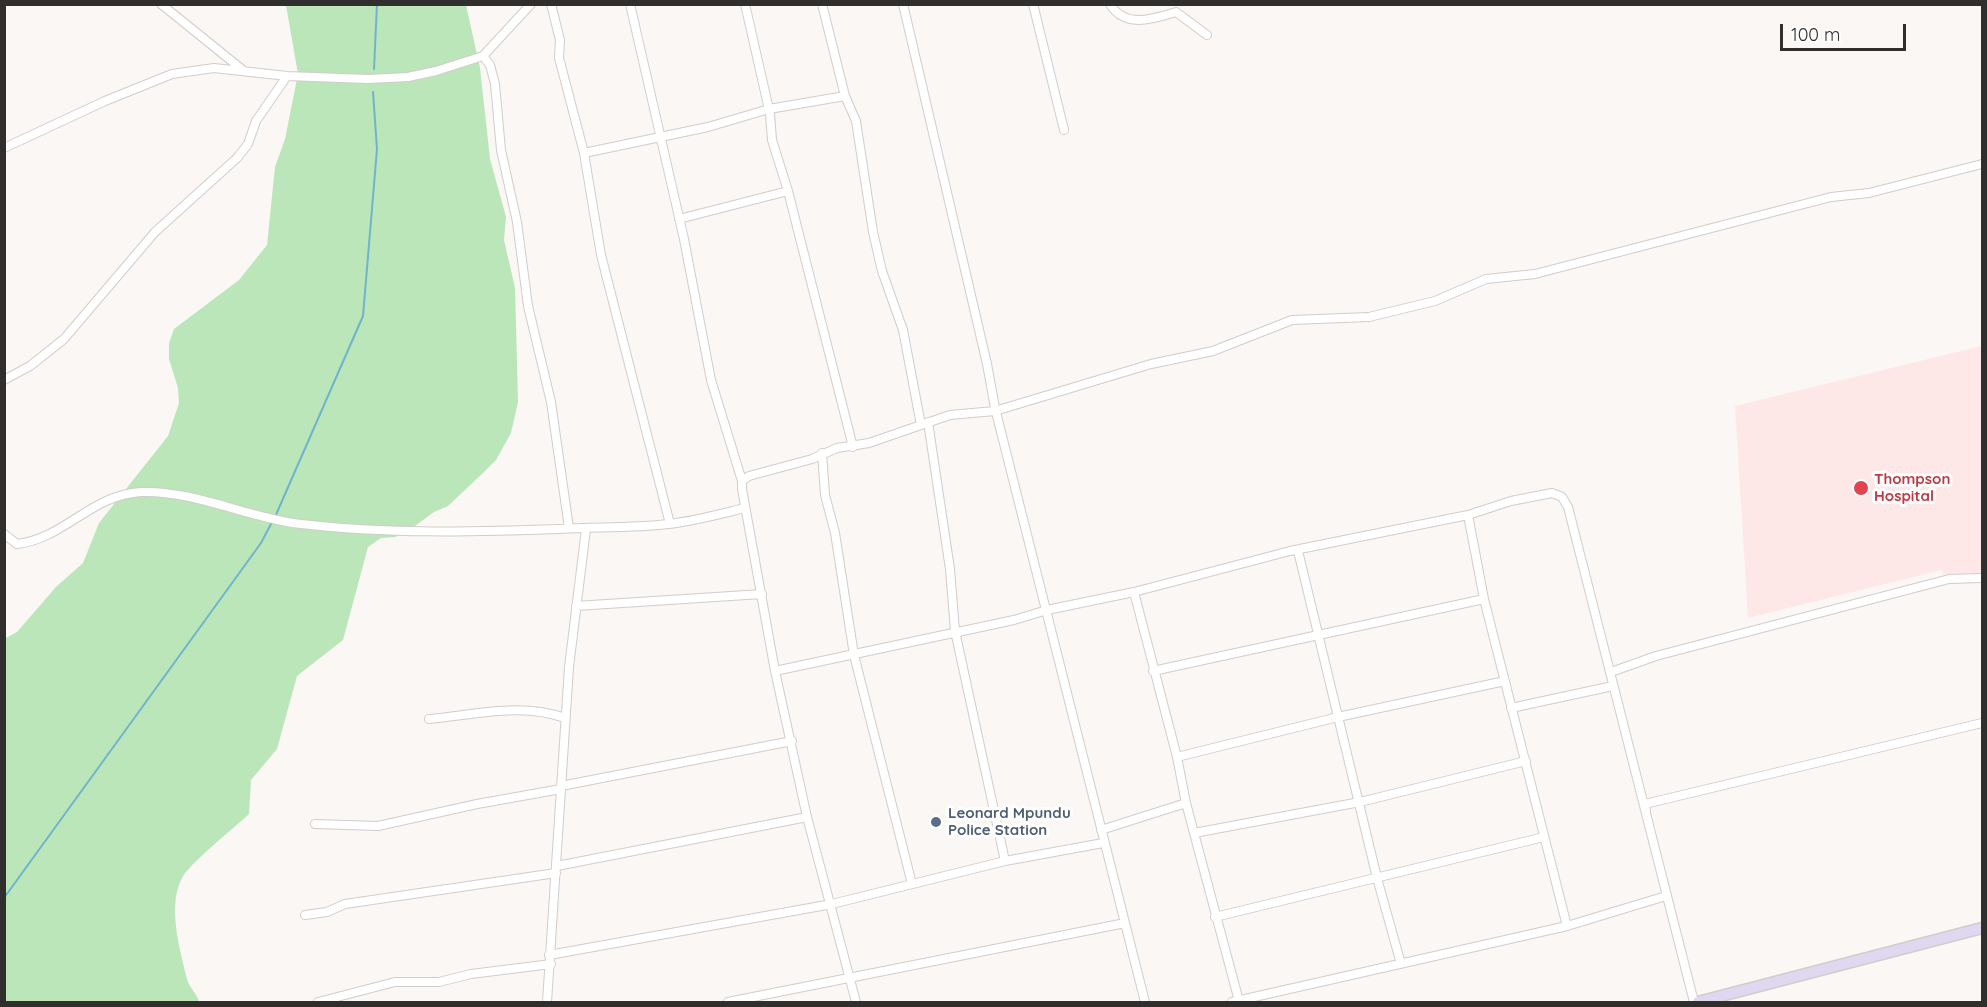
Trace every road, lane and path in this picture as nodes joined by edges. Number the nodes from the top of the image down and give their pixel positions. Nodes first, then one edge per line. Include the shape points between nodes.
1 (161, 4) edge
2 (531, 4) edge
3 (551, 4) edge
4 (630, 4) edge
5 (745, 4) edge
6 (822, 4) edge
7 (903, 4) edge
8 (1033, 4) edge
9 (1110, 4) edge
10 (1207, 35) dead end
11 (483, 56) junction
12 (245, 72) junction
13 (287, 76) junction
14 (845, 96) junction
15 (769, 109) junction
16 (1064, 130) dead end
17 (660, 138) junction
18 (4, 148) edge
19 (584, 153) junction
20 (1983, 164) edge
21 (788, 191) junction
22 (679, 219) junction
23 (4, 380) edge
24 (995, 411) junction
25 (924, 424) junction
26 (854, 447) junction
27 (822, 453) junction
28 (742, 482) junction
29 (745, 508) junction
30 (1468, 514) junction
31 (670, 524) junction
32 (569, 528) junction
33 (586, 529) junction
34 (4, 534) edge
35 (1298, 551) junction
36 (1983, 578) edge
37 (1134, 592) junction
38 (762, 594) junction
39 (1485, 599) junction
40 (576, 606) junction
41 (1047, 610) junction
42 (955, 631) junction
43 (1317, 637) junction
44 (854, 656) junction
45 (1153, 671) junction
46 (775, 672) junction
47 (1611, 672) junction
48 (1505, 681) junction
49 (1613, 686) junction
50 (1511, 708) junction
51 (1338, 717) junction
52 (565, 718) junction
53 (429, 719) dead end
54 (1983, 723) edge
55 (792, 741) junction
56 (1177, 757) junction
57 (1526, 761) junction
58 (561, 787) junction
59 (1360, 802) junction
60 (1186, 803) junction
61 (1646, 812) junction
62 (807, 817) junction
63 (315, 824) dead end
64 (1101, 830) junction
65 (1194, 833) junction
66 (1544, 837) junction
67 (1103, 843) junction
68 (1005, 861) junction
69 (557, 870) junction
70 (1377, 878) junction
71 (912, 884) junction
72 (1666, 896) junction
73 (832, 904) junction
74 (305, 915) dead end
75 (1215, 917) junction
76 (1125, 923) junction
77 (1567, 926) junction
78 (1983, 928) edge
79 (549, 955) junction
80 (551, 964) junction
81 (1401, 964) junction
82 (852, 978) junction
83 (1235, 1001) edge
84 (318, 1002) edge
85 (547, 1002) edge
86 (728, 1002) edge
87 (856, 1002) edge
88 (1145, 1002) edge
89 (1696, 1002) edge

1 - 12 street
2 - 11 street
3 - 19 street via 560,40 559,58
4 - 17 street
5 - 15 street
6 - 14 street
7 - 24 street
8 - 16 street
9 - 10 street via 1130,21 1152,20 1176,12
11 - 13 street via 408,77
11 - 32 street via 495,84 501,150 517,222 528,306 551,402
12 - 13 street
12 - 18 street via 214,68 172,74
13 - 23 street via 256,121 248,144 237,158 155,232 64,339 30,366
14 - 15 street
14 - 25 street via 856,121 882,271 903,330
15 - 17 street
15 - 21 street via 772,140
17 - 19 street
17 - 22 street
19 - 31 street via 602,255
20 - 24 street via 1869,193 1831,197 1535,274 1486,279 1435,301 1369,317 1292,320 1213,351 1151,364
21 - 22 street
21 - 26 street
22 - 28 street via 711,380
24 - 25 street via 950,415
24 - 41 street
25 - 26 street
25 - 42 street via 950,569
26 - 27 street
27 - 28 street via 749,476
27 - 44 street via 825,495 835,533
28 - 29 street
29 - 31 street
29 - 38 street
30 - 35 street
30 - 39 street
30 - 47 street via 1552,493 1562,497 1568,507
31 - 33 street
32 - 33 street
32 - 34 street via 411,532 280,522 188,498 143,492 103,500 55,532 29,542 17,544
33 - 40 street
35 - 37 street
35 - 43 street
36 - 47 street via 1949,579 1656,656
37 - 41 street
37 - 45 street
38 - 40 street
38 - 46 street
39 - 43 street
39 - 48 street
40 - 52 street
41 - 42 street
41 - 64 street
42 - 44 street
42 - 68 street
43 - 45 street
43 - 51 street
44 - 46 street
44 - 71 street
45 - 56 street
46 - 55 street
47 - 49 street
48 - 50 street
48 - 51 street
49 - 50 street
49 - 61 street
50 - 57 street
51 - 56 street
51 - 59 street
52 - 53 street via 514,709
52 - 58 street
54 - 61 street via 1646,804
55 - 58 street
55 - 62 street
56 - 60 street
57 - 59 street
57 - 66 street
58 - 63 street via 378,826
58 - 69 street
59 - 65 street
59 - 70 street
60 - 64 street
60 - 65 street
61 - 72 street
62 - 69 street
62 - 73 street
64 - 67 street
65 - 75 street
66 - 70 street
66 - 77 street
67 - 68 street
67 - 76 street
68 - 71 street
69 - 74 street via 345,904
69 - 79 street
70 - 75 street
70 - 81 street
71 - 73 street
72 - 77 street
72 - 89 street
73 - 79 street
73 - 82 street
75 - 83 street
76 - 82 street
76 - 88 street
77 - 81 street
78 - 89 street
79 - 80 street
80 - 84 street via 439,982 395,982
80 - 85 street
81 - 83 street
82 - 86 street
82 - 87 street

